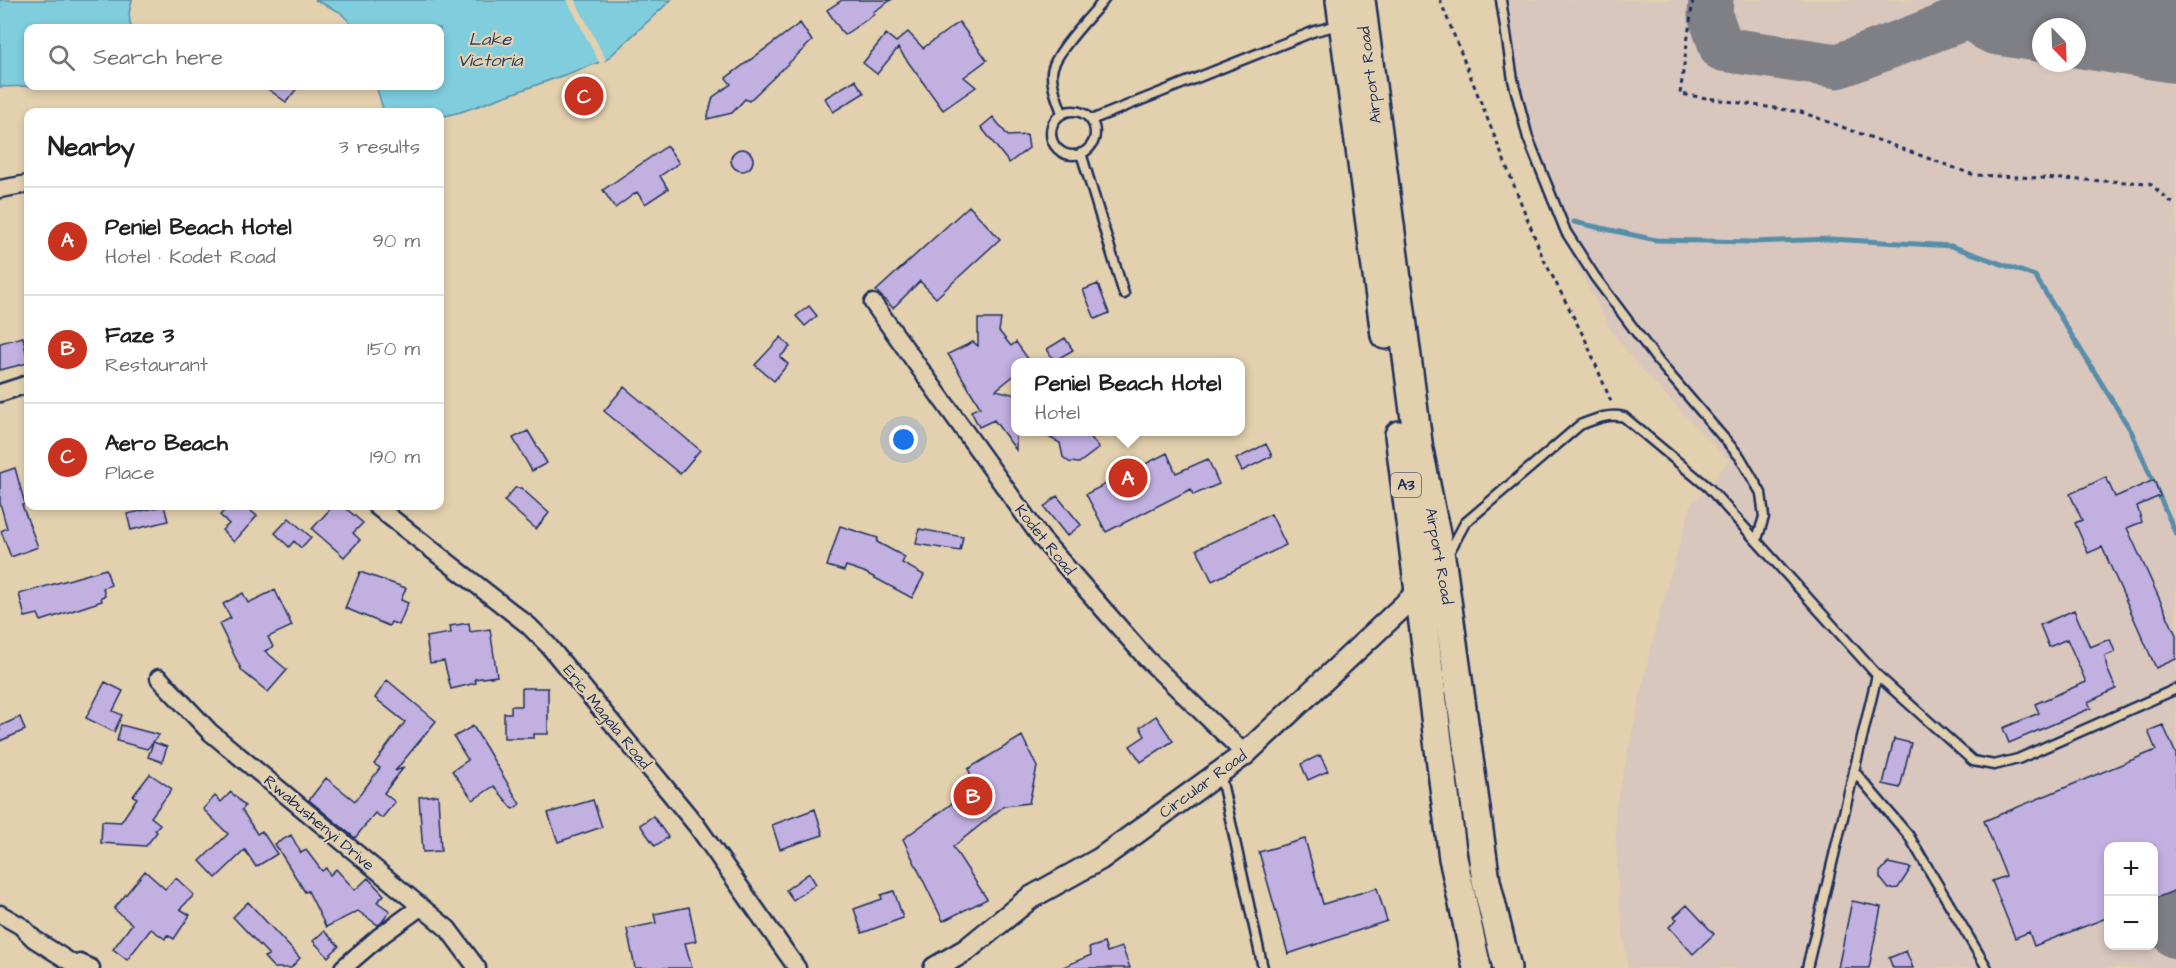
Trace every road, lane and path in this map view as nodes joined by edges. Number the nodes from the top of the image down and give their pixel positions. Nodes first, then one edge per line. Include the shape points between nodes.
1 (1104, 0) edge
2 (1361, 0) edge
3 (1440, 0) edge
4 (1501, 0) edge
5 (1693, 0) edge
6 (1341, 12) edge
7 (1062, 113) junction
8 (1091, 120) junction
9 (1081, 153) junction
10 (24, 185) edge
11 (0, 189) edge
12 (2176, 206) edge
13 (1124, 294) dead end
14 (873, 303) dead end
15 (24, 385) edge
16 (0, 393) edge
17 (1616, 414) junction
18 (381, 510) edge
19 (1757, 539) junction
20 (1442, 564) junction
21 (1420, 591) junction
22 (1877, 675) junction
23 (159, 678) dead end
24 (2176, 689) edge
25 (1245, 754) junction
26 (1854, 771) junction
27 (1220, 772) junction
28 (419, 908) junction
29 (0, 914) edge
30 (91, 968) edge
31 (343, 968) edge
32 (477, 968) edge
33 (797, 968) edge
34 (935, 968) edge
35 (1263, 968) edge
36 (1477, 968) edge
37 (1508, 968) edge
38 (1807, 968) edge
39 (1987, 968) edge

1 - 7 lane via 1052,70
2 - 20 highway, Airport Road / A3 via 1419,450
3 - 17 path via 1543,258 1586,341
4 - 19 lane via 1513,80 1528,138 1566,232 1658,361 1740,457 1761,493 1764,517
5 - 12 path via 1680,94 1801,112 1974,175 2150,183
6 - 8 lane via 1315,31
6 - 21 highway, Airport Road / A3
7 - 8 lane via 1081,112
7 - 9 lane via 1052,125 1052,140 1061,151
8 - 9 lane via 1093,142
9 - 13 lane
10 - 11 street
14 - 25 street, Kodet Road via 1041,538 1146,658
15 - 16 street
17 - 19 lane via 1709,488
17 - 20 lane via 1581,425 1474,516 1465,524
18 - 33 street, Eric Magala Road via 548,645 697,826
19 - 22 lane
20 - 21 street, Circular Road
20 - 37 highway, Airport Road / A3 via 1486,881
21 - 25 street, Circular Road
21 - 36 highway, Airport Road / A3 via 1453,858
22 - 24 lane via 1955,747 1973,760 1994,765 2018,759
22 - 26 lane
23 - 28 street, Rwabushenyi Drive via 210,732
25 - 27 street, Circular Road
26 - 38 lane
26 - 39 lane via 1909,836
27 - 34 street, Circular Road via 1100,859 1030,898 966,950
27 - 35 lane
28 - 31 street
28 - 32 street, Rwabushenyi Drive via 448,930
29 - 30 street via 75,965

